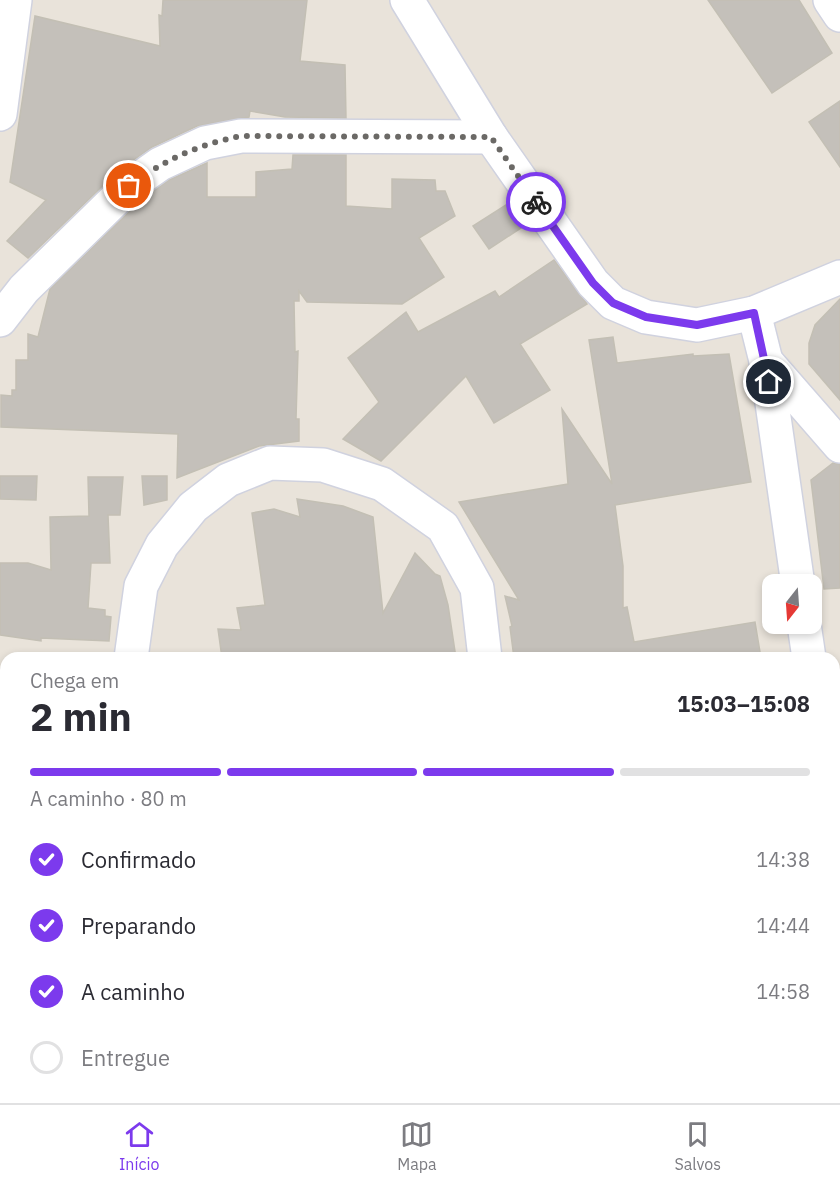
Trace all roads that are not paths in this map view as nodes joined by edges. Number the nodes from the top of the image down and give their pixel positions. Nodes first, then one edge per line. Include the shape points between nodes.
1 (15, 0) edge
2 (407, 0) edge
3 (830, 0) edge
4 (840, 15) edge
5 (0, 114) edge
6 (491, 137) junction
7 (840, 277) edge
8 (754, 313) junction
9 (0, 320) edge
10 (766, 361) junction
11 (840, 446) edge
12 (796, 574) edge
13 (805, 634) edge
14 (132, 652) edge
15 (484, 652) edge
16 (808, 652) edge

1 - 5 street
2 - 6 street
3 - 4 street
6 - 8 street via 593,283 613,303 646,317 697,325
6 - 9 street via 241,136 205,143 160,164 129,186 24,289
7 - 8 street
8 - 10 street
10 - 11 street
10 - 12 street
13 - 16 street
14 - 15 street via 141,586 162,545 193,507 228,480 270,463 322,465 382,484 443,527 477,588

